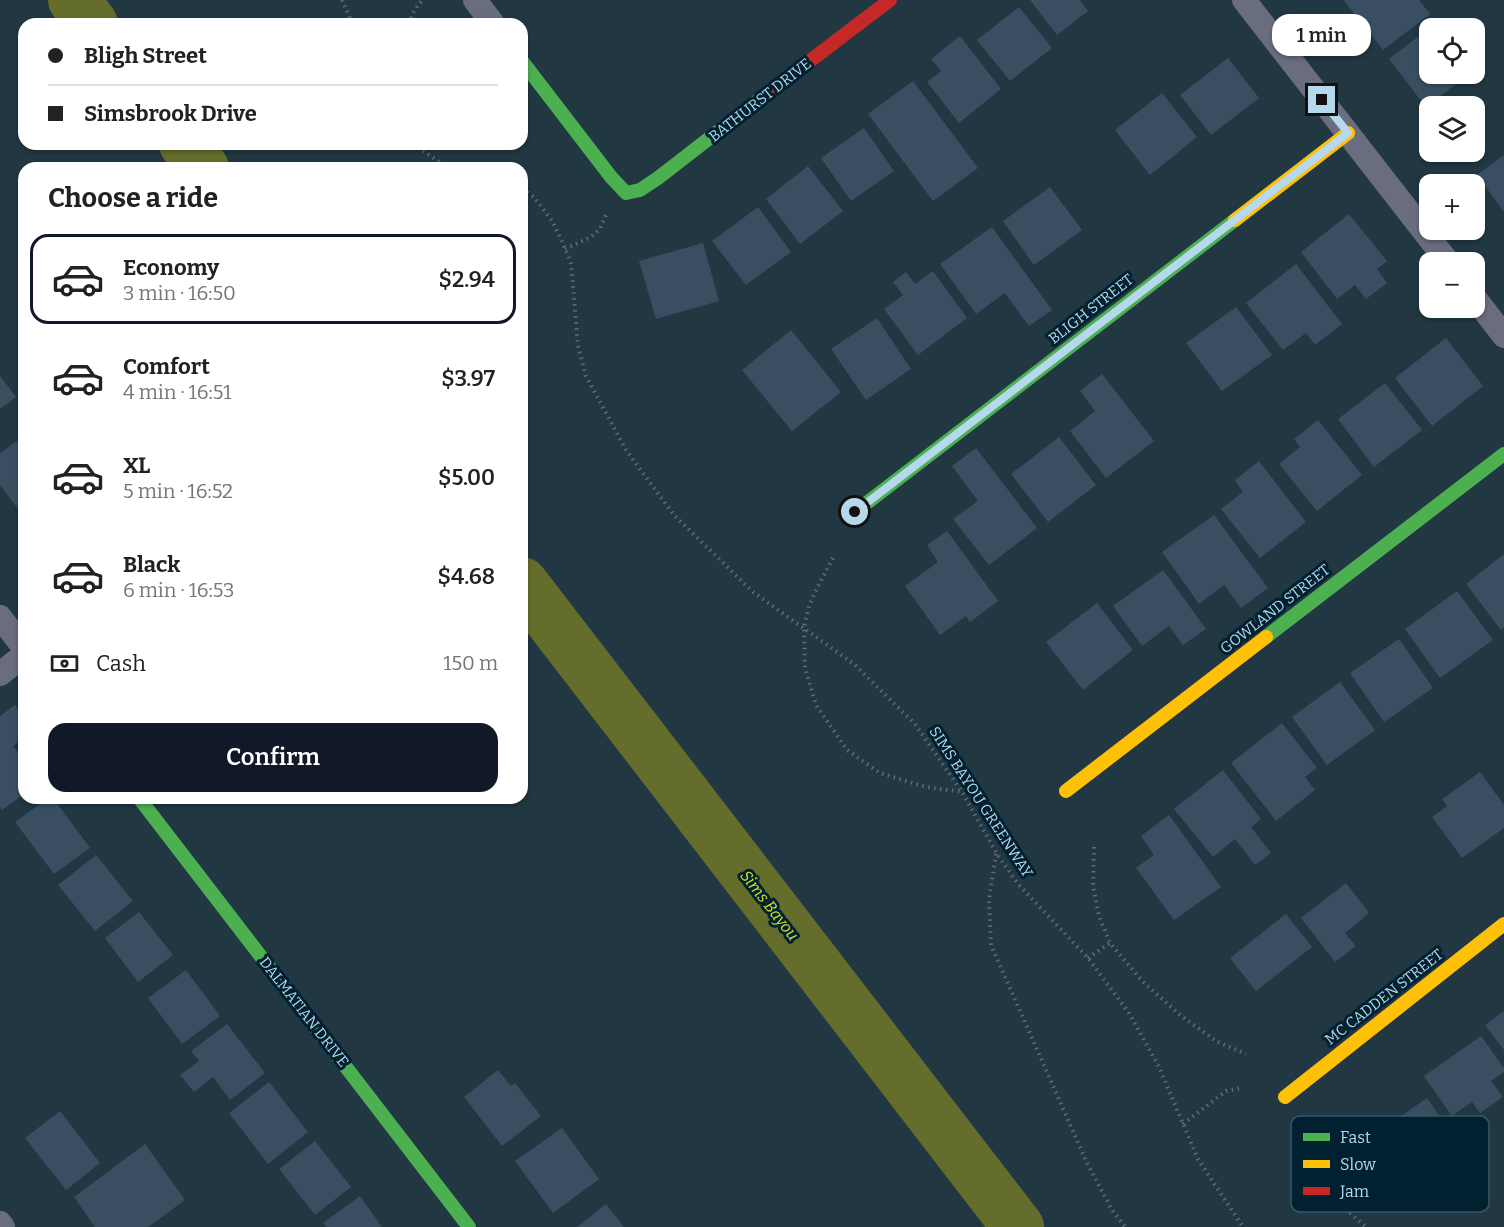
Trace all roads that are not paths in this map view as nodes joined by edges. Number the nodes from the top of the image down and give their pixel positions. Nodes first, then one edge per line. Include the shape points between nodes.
1 (475, 0) edge
2 (890, 0) edge
3 (1244, 0) edge
4 (488, 18) edge
5 (528, 69) edge
6 (1348, 133) junction
7 (1440, 252) edge
8 (1485, 311) edge
9 (1504, 336) edge
10 (1504, 454) edge
11 (855, 512) dead end
12 (0, 617) edge
13 (18, 640) edge
14 (18, 660) edge
15 (0, 674) edge
16 (1066, 791) dead end
17 (144, 804) edge
18 (1504, 924) edge
19 (1285, 1096) dead end
20 (0, 1223) edge
21 (3, 1227) edge
22 (469, 1227) edge

1 - 4 street
2 - 5 street, BATHURST DRIVE via 658,178 640,190 626,193
3 - 6 street
6 - 7 street
6 - 11 street, BLIGH STREET
8 - 9 street
10 - 16 street, GOWLAND STREET
12 - 13 street
14 - 15 street
17 - 22 street, DALMATIAN DRIVE
18 - 19 street, MC CADDEN STREET
20 - 21 street

